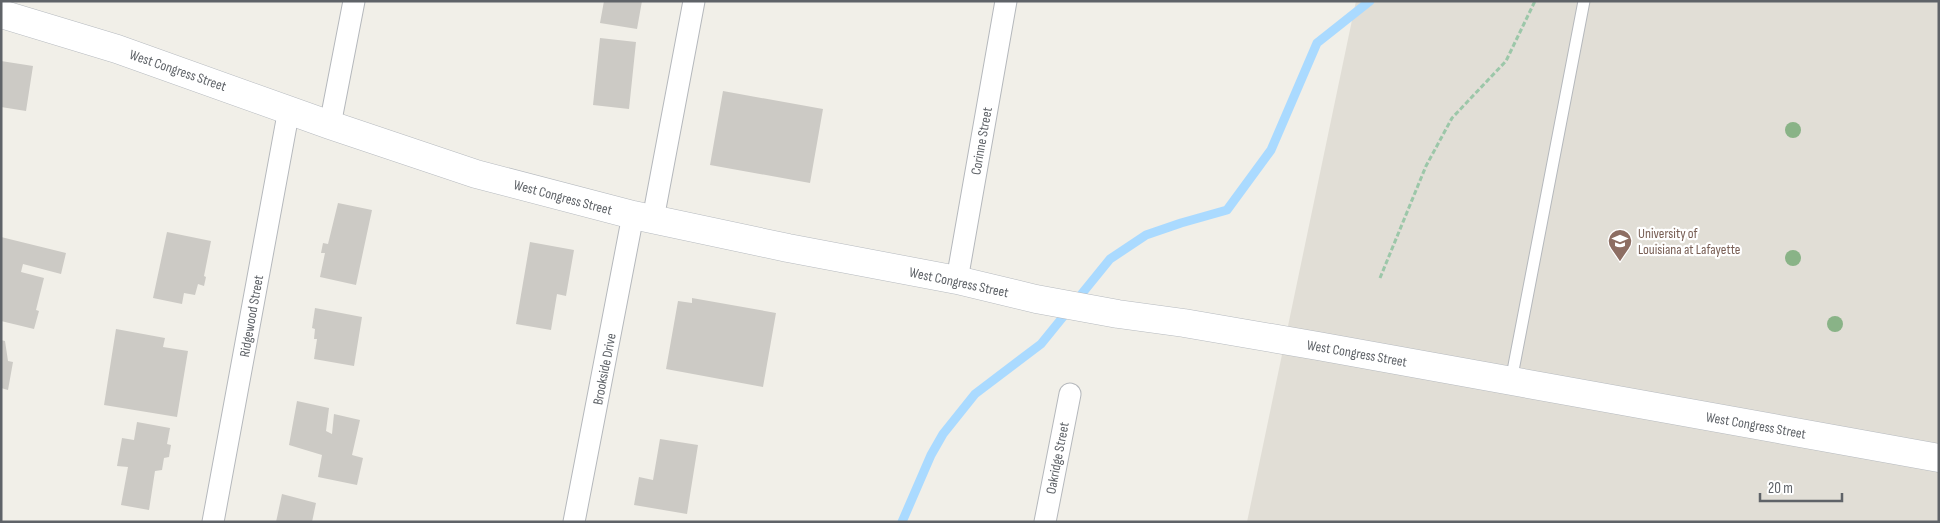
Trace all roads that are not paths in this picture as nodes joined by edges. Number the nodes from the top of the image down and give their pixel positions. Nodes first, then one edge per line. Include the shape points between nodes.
1 (354, 1) edge
2 (694, 1) edge
3 (1006, 1) edge
4 (1584, 1) edge
5 (14, 11) edge
6 (288, 109) junction
7 (330, 126) junction
8 (643, 217) junction
9 (957, 280) junction
10 (1511, 381) junction
11 (1070, 394) dead end
12 (1939, 458) edge
13 (212, 522) edge
14 (574, 522) edge
15 (1045, 522) edge

1 - 7 street
2 - 8 street, Brookside Drive
3 - 9 street, Corinne Street
4 - 10 lane
5 - 6 main road, West Congress Street
6 - 7 main road, West Congress Street
6 - 13 street, Ridgewood Street
7 - 8 main road, West Congress Street via 476,174
8 - 9 main road, West Congress Street
8 - 14 street, Brookside Drive
9 - 10 main road, West Congress Street via 1118,314
10 - 12 main road, West Congress Street
11 - 15 street, Oakridge Street

